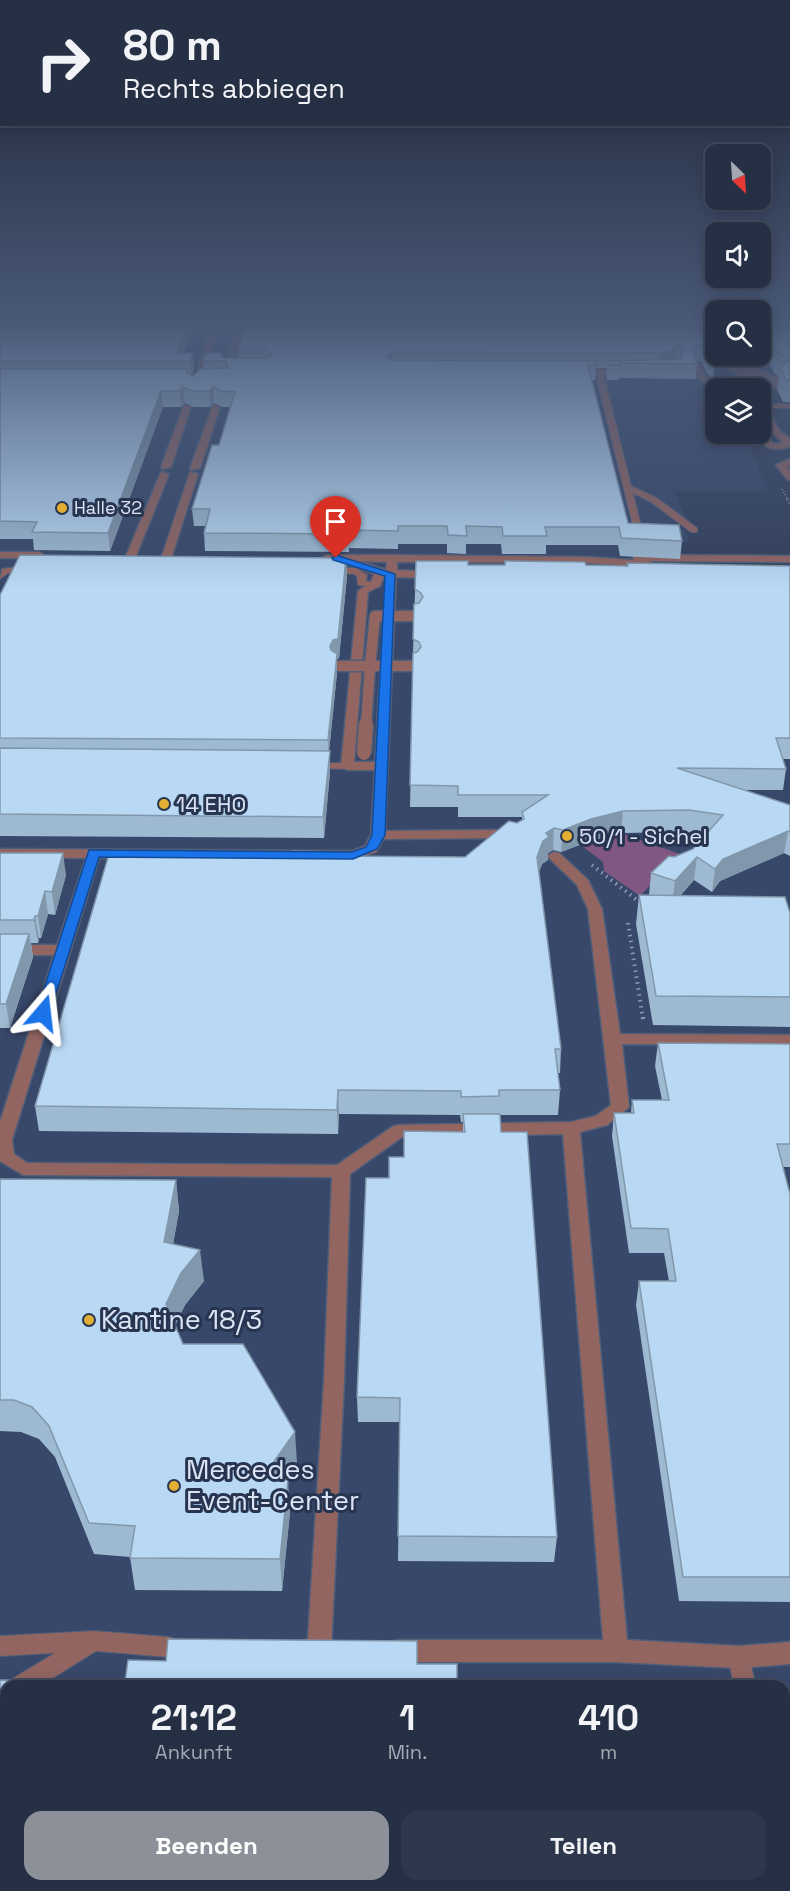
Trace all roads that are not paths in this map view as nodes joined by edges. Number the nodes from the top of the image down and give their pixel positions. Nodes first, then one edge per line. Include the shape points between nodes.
1 (185, 413) edge
2 (214, 413) edge
3 (609, 413) edge
4 (771, 424) edge
5 (765, 444) edge
6 (790, 462) edge
7 (790, 477) edge
8 (627, 487) junction
9 (638, 530) edge
10 (694, 530) dead end
11 (0, 555) edge
12 (48, 555) edge
13 (119, 556) edge
14 (168, 556) edge
15 (314, 558) edge
16 (336, 558) junction
17 (392, 558) junction
18 (790, 559) edge
19 (587, 560) junction
20 (659, 561) junction
21 (40, 568) edge
22 (790, 569) edge
23 (321, 571) edge
24 (405, 574) junction
25 (451, 574) edge
26 (624, 574) edge
27 (647, 574) edge
28 (0, 576) edge
29 (382, 577) junction
30 (415, 616) edge
31 (338, 666) edge
32 (369, 666) junction
33 (413, 666) edge
34 (364, 759) junction
35 (299, 766) edge
36 (346, 766) junction
37 (381, 766) junction
38 (378, 835) junction
39 (515, 839) edge
40 (0, 853) edge
41 (94, 853) junction
42 (554, 856) dead end
43 (0, 950) edge
44 (63, 950) junction
45 (613, 1039) junction
46 (790, 1040) edge
47 (571, 1128) junction
48 (0, 1169) edge
49 (23, 1169) junction
50 (341, 1171) junction
51 (94, 1641) junction
52 (0, 1646) edge
53 (169, 1647) joint
54 (192, 1648) edge
55 (284, 1649) edge
56 (374, 1651) edge
57 (616, 1651) junction
58 (790, 1653) edge
59 (740, 1657) junction
60 (30, 1680) edge
61 (744, 1680) edge

1 - 13 street via 135,556
2 - 14 street
3 - 8 lane
4 - 5 street via 788,445
6 - 7 street via 781,465
8 - 9 lane
8 - 10 lane via 654,500
11 - 12 street
15 - 16 street
16 - 17 street
16 - 29 street
17 - 19 street
17 - 29 street
18 - 20 street
19 - 20 street
19 - 24 street via 588,569 426,568
20 - 22 street
21 - 28 lane via 17,568
23 - 29 lane via 356,571 362,575 361,583
24 - 25 street
24 - 29 street
26 - 27 street
29 - 36 street via 363,591
29 - 37 street
30 - 32 street, bridge via 375,616
31 - 32 street, bridge
32 - 33 street, bridge
32 - 34 street, bridge
34 - 36 street
34 - 37 street
35 - 36 lane
37 - 38 street
38 - 39 street via 495,834
38 - 41 street via 371,849 353,855
40 - 41 street
41 - 44 street
42 - 45 street via 584,884 605,933
43 - 44 street
44 - 49 street via 3,1140 6,1157
45 - 46 street
45 - 47 street via 620,1107 601,1121
47 - 50 street via 398,1131
47 - 57 street
48 - 49 street
49 - 50 street
50 - 55 street via 330,1650
51 - 52 lane
51 - 53 lane
51 - 60 lane
53 - 54 street
56 - 57 street
57 - 59 street
58 - 59 street
59 - 61 lane

